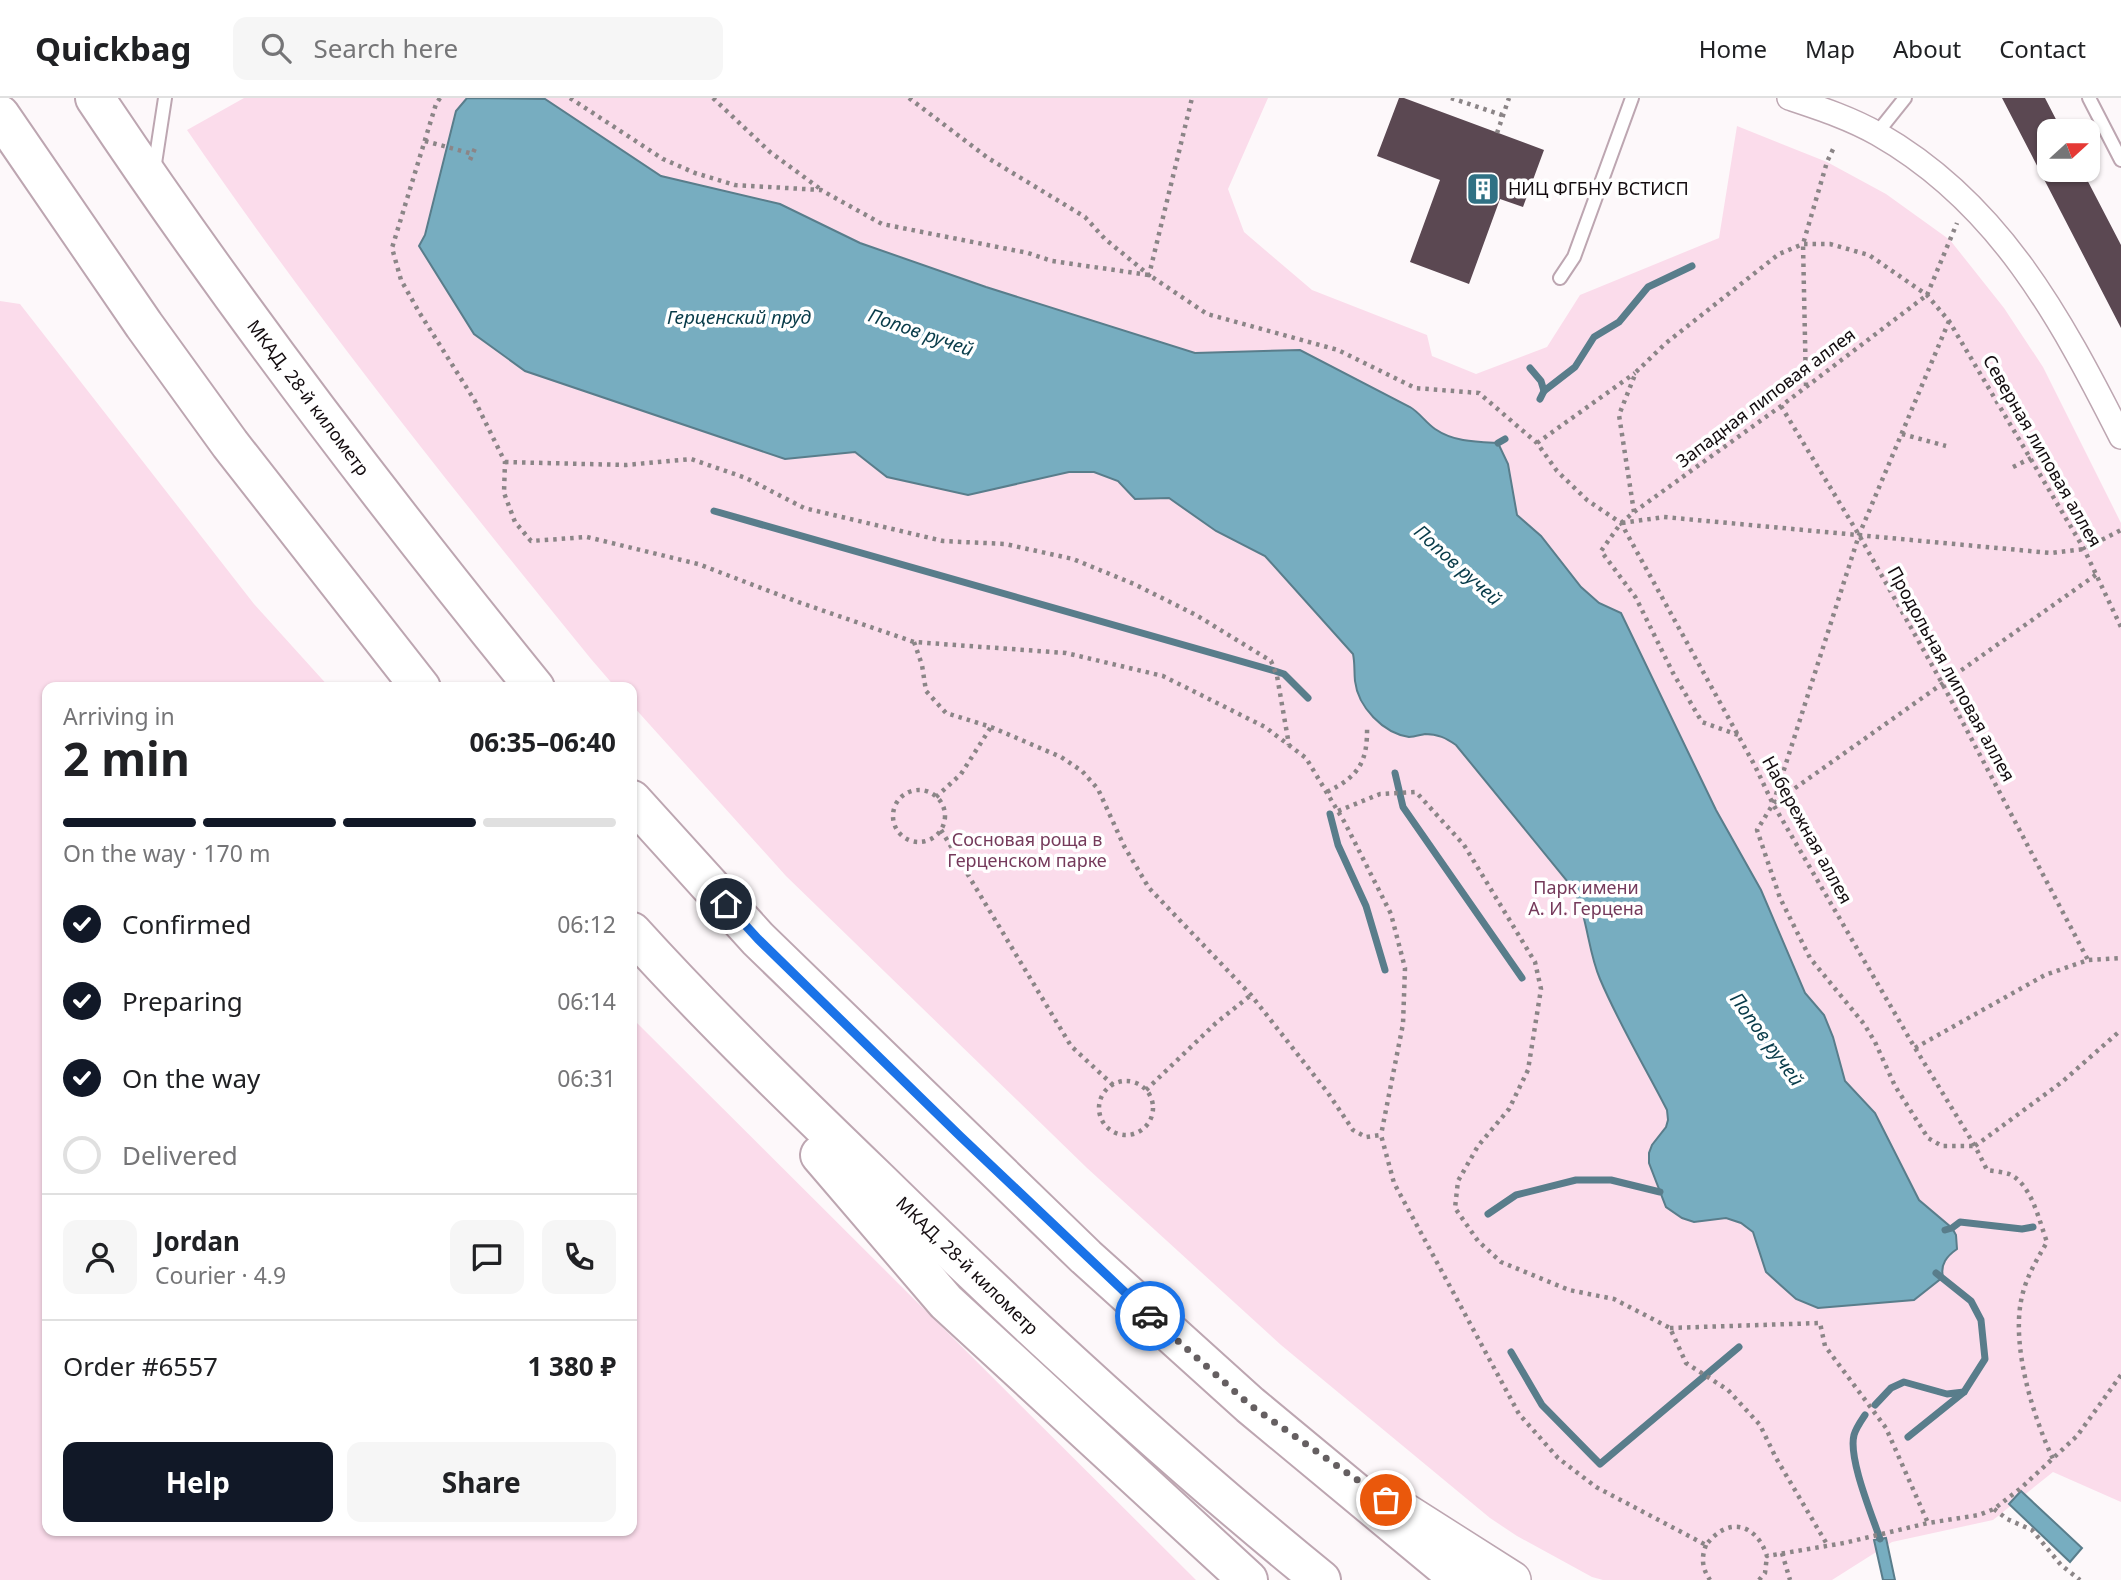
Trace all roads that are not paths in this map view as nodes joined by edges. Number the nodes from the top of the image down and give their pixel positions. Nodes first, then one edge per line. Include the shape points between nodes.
1 (95, 98) edge
2 (165, 98) edge
3 (1632, 98) edge
4 (1789, 98) edge
5 (1905, 98) edge
6 (2089, 98) edge
7 (0, 114) edge
8 (1877, 133) junction
9 (2121, 160) edge
10 (153, 184) junction
11 (1560, 278) dead end
12 (2121, 437) edge
13 (416, 682) edge
14 (530, 682) edge
15 (637, 805) edge
16 (637, 939) edge
17 (637, 940) edge
18 (1250, 1405) junction
19 (1248, 1580) edge
20 (1321, 1580) edge
21 (1461, 1580) edge
22 (1512, 1580) edge

1 - 10 highway, МКАД, 28-й километр
2 - 10 lane
3 - 11 lane via 1574,257
4 - 8 street
5 - 8 lane
6 - 9 lane
7 - 13 highway via 222,433
8 - 12 street via 1952,188 2018,258
10 - 14 highway, МКАД, 28-й километр via 301,391
15 - 18 highway via 777,958 1057,1230
16 - 20 highway, МКАД, 28-й километр via 997,1295 1192,1472
17 - 19 highway via 946,1302
18 - 21 highway
18 - 22 main road

